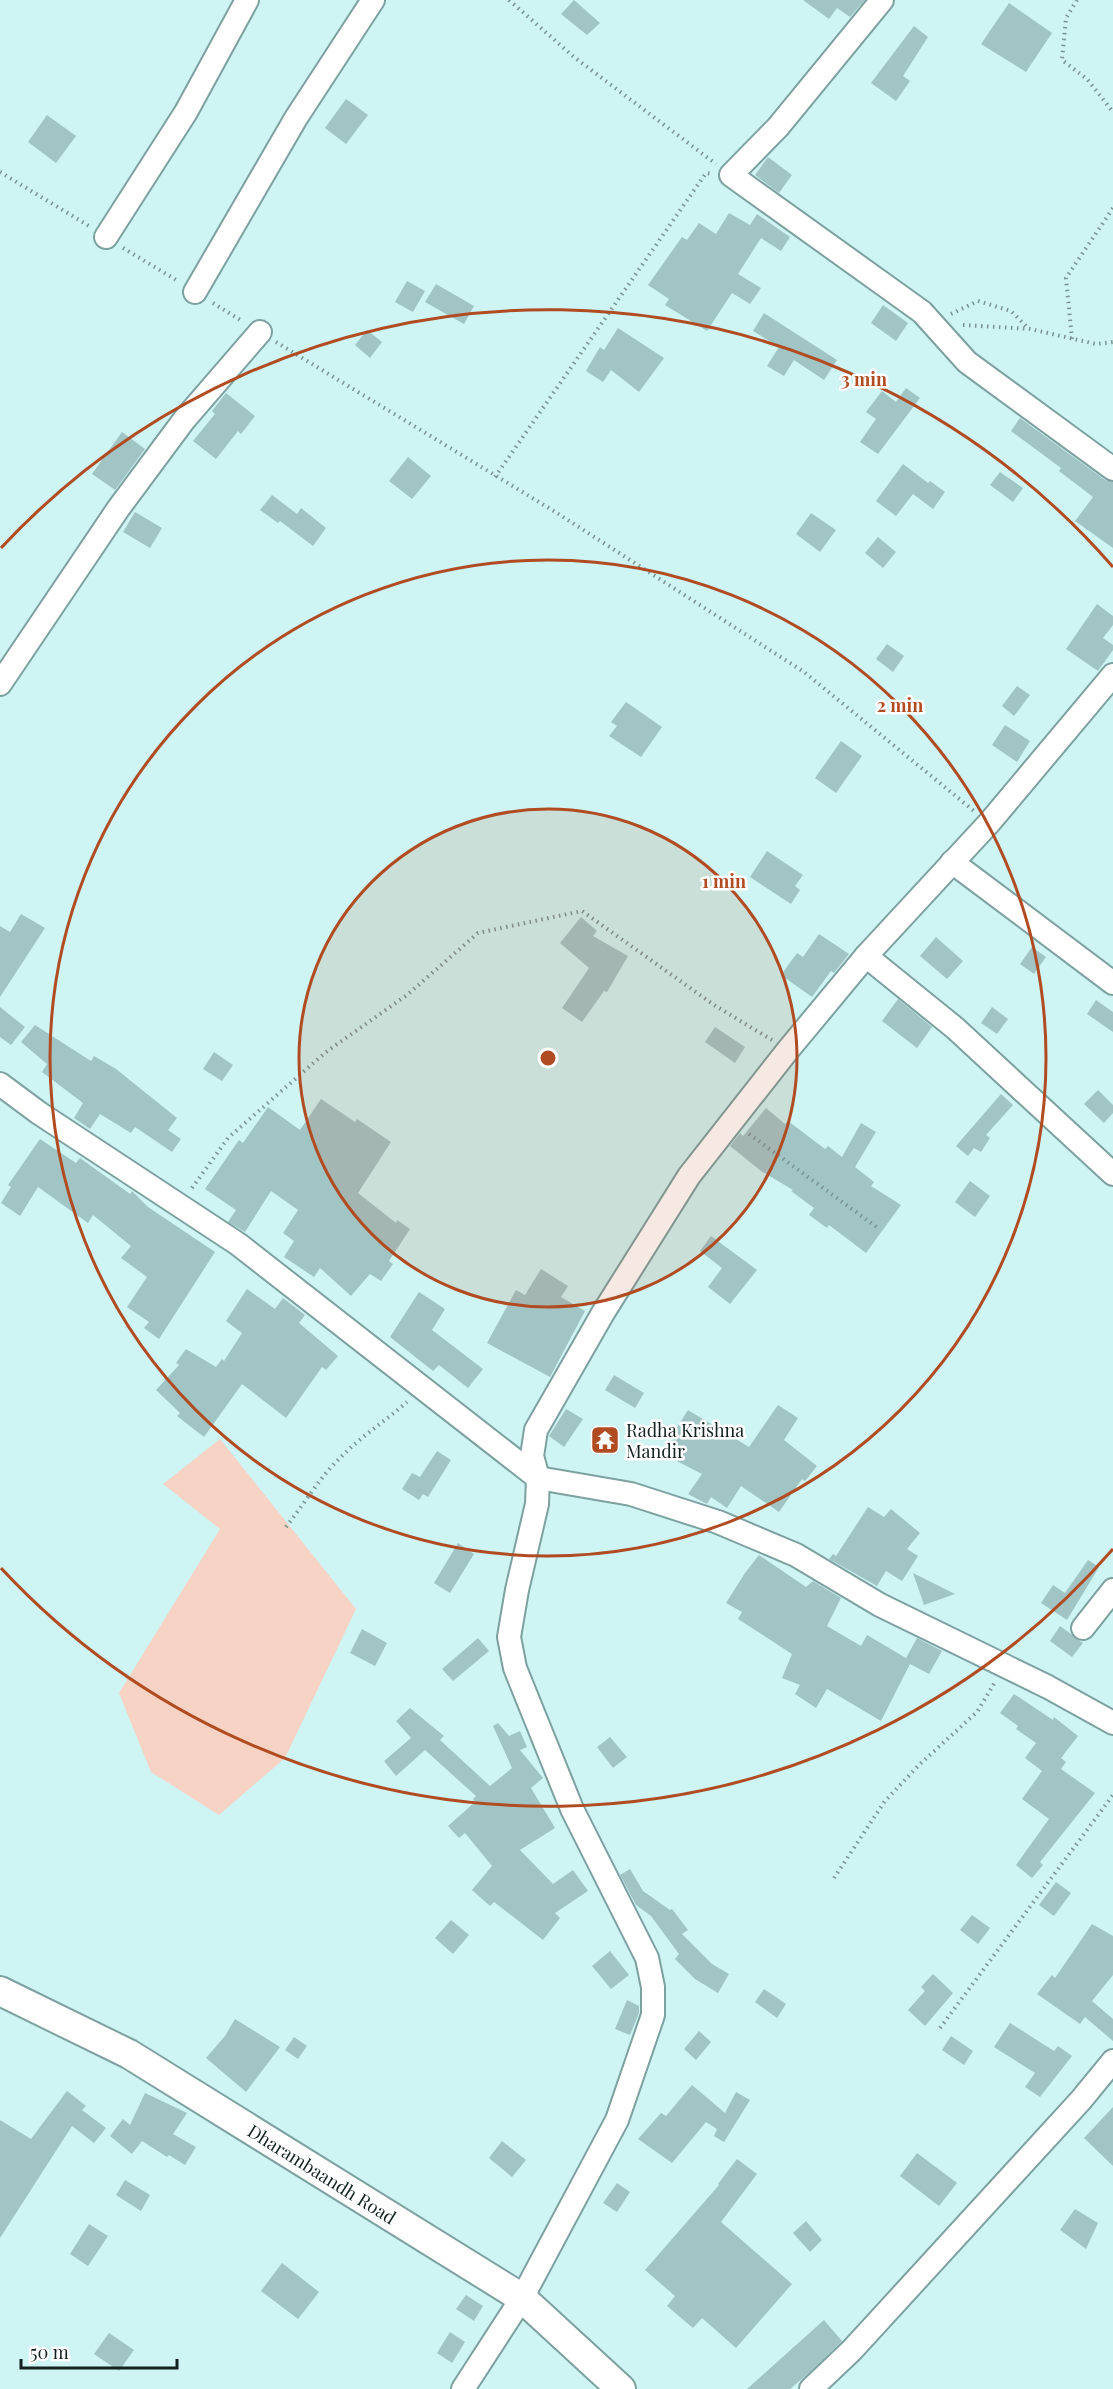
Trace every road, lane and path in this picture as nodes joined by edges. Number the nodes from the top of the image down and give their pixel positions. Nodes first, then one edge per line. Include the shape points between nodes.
1 (247, 0) edge
2 (373, 0) edge
3 (509, 0) edge
4 (882, 0) edge
5 (1077, 0) edge
6 (1113, 112) edge
7 (0, 171) edge
8 (731, 175) junction
9 (1113, 208) edge
10 (106, 237) junction
11 (195, 292) junction
12 (931, 323) junction
13 (1030, 329) junction
14 (260, 332) junction
15 (1072, 339) junction
16 (1113, 342) edge
17 (1113, 469) edge
18 (495, 477) junction
19 (1113, 675) edge
20 (0, 684) edge
21 (989, 823) junction
22 (952, 862) junction
23 (866, 956) junction
24 (1113, 983) edge
25 (788, 1050) junction
26 (0, 1084) edge
27 (732, 1121) junction
28 (1113, 1174) edge
29 (180, 1206) junction
30 (878, 1228) dead end
31 (422, 1387) junction
32 (538, 1478) junction
33 (285, 1527) dead end
34 (1113, 1590) edge
35 (1083, 1628) dead end
36 (1004, 1666) junction
37 (1113, 1723) edge
38 (1113, 1794) edge
39 (834, 1878) dead end
40 (0, 1991) edge
41 (939, 2028) dead end
42 (1113, 2061) edge
43 (522, 2298) junction
44 (463, 2389) edge
45 (621, 2389) edge
46 (810, 2389) edge

1 - 10 street via 186,112
2 - 11 street via 296,118
3 - 8 path via 574,57
4 - 8 street via 778,128
5 - 6 path via 1066,18 1062,60 1087,79
7 - 10 path
8 - 12 street via 922,312
8 - 18 path via 706,173
9 - 15 path via 1066,278
10 - 11 path
11 - 14 path
12 - 13 path
12 - 13 path via 978,301 1011,311
12 - 17 street via 967,362
13 - 15 path
14 - 18 path
14 - 20 street via 184,420 124,500
15 - 16 path via 1096,344
18 - 21 path via 804,672
19 - 21 street
21 - 22 street
22 - 23 street
22 - 24 street
23 - 25 street
23 - 28 street via 955,1028
25 - 27 street
25 - 29 path via 714,1005 582,910 478,933 407,995 326,1052 228,1138
26 - 29 street
27 - 30 path
27 - 32 street via 683,1186 536,1430 532,1455
29 - 31 street via 238,1244
31 - 32 street
31 - 33 path via 339,1459
32 - 36 street via 631,1494 718,1522 796,1555 880,1605
32 - 43 street via 537,1504 509,1637 515,1668 572,1809 647,1959 653,2015 617,2120
34 - 35 street
36 - 37 street
36 - 39 path via 976,1712 885,1801
38 - 41 path
40 - 43 main road, Dharambaandh Road via 129,2054
42 - 46 street via 852,2350
43 - 44 street
43 - 45 main road, Dharambaandh Road

